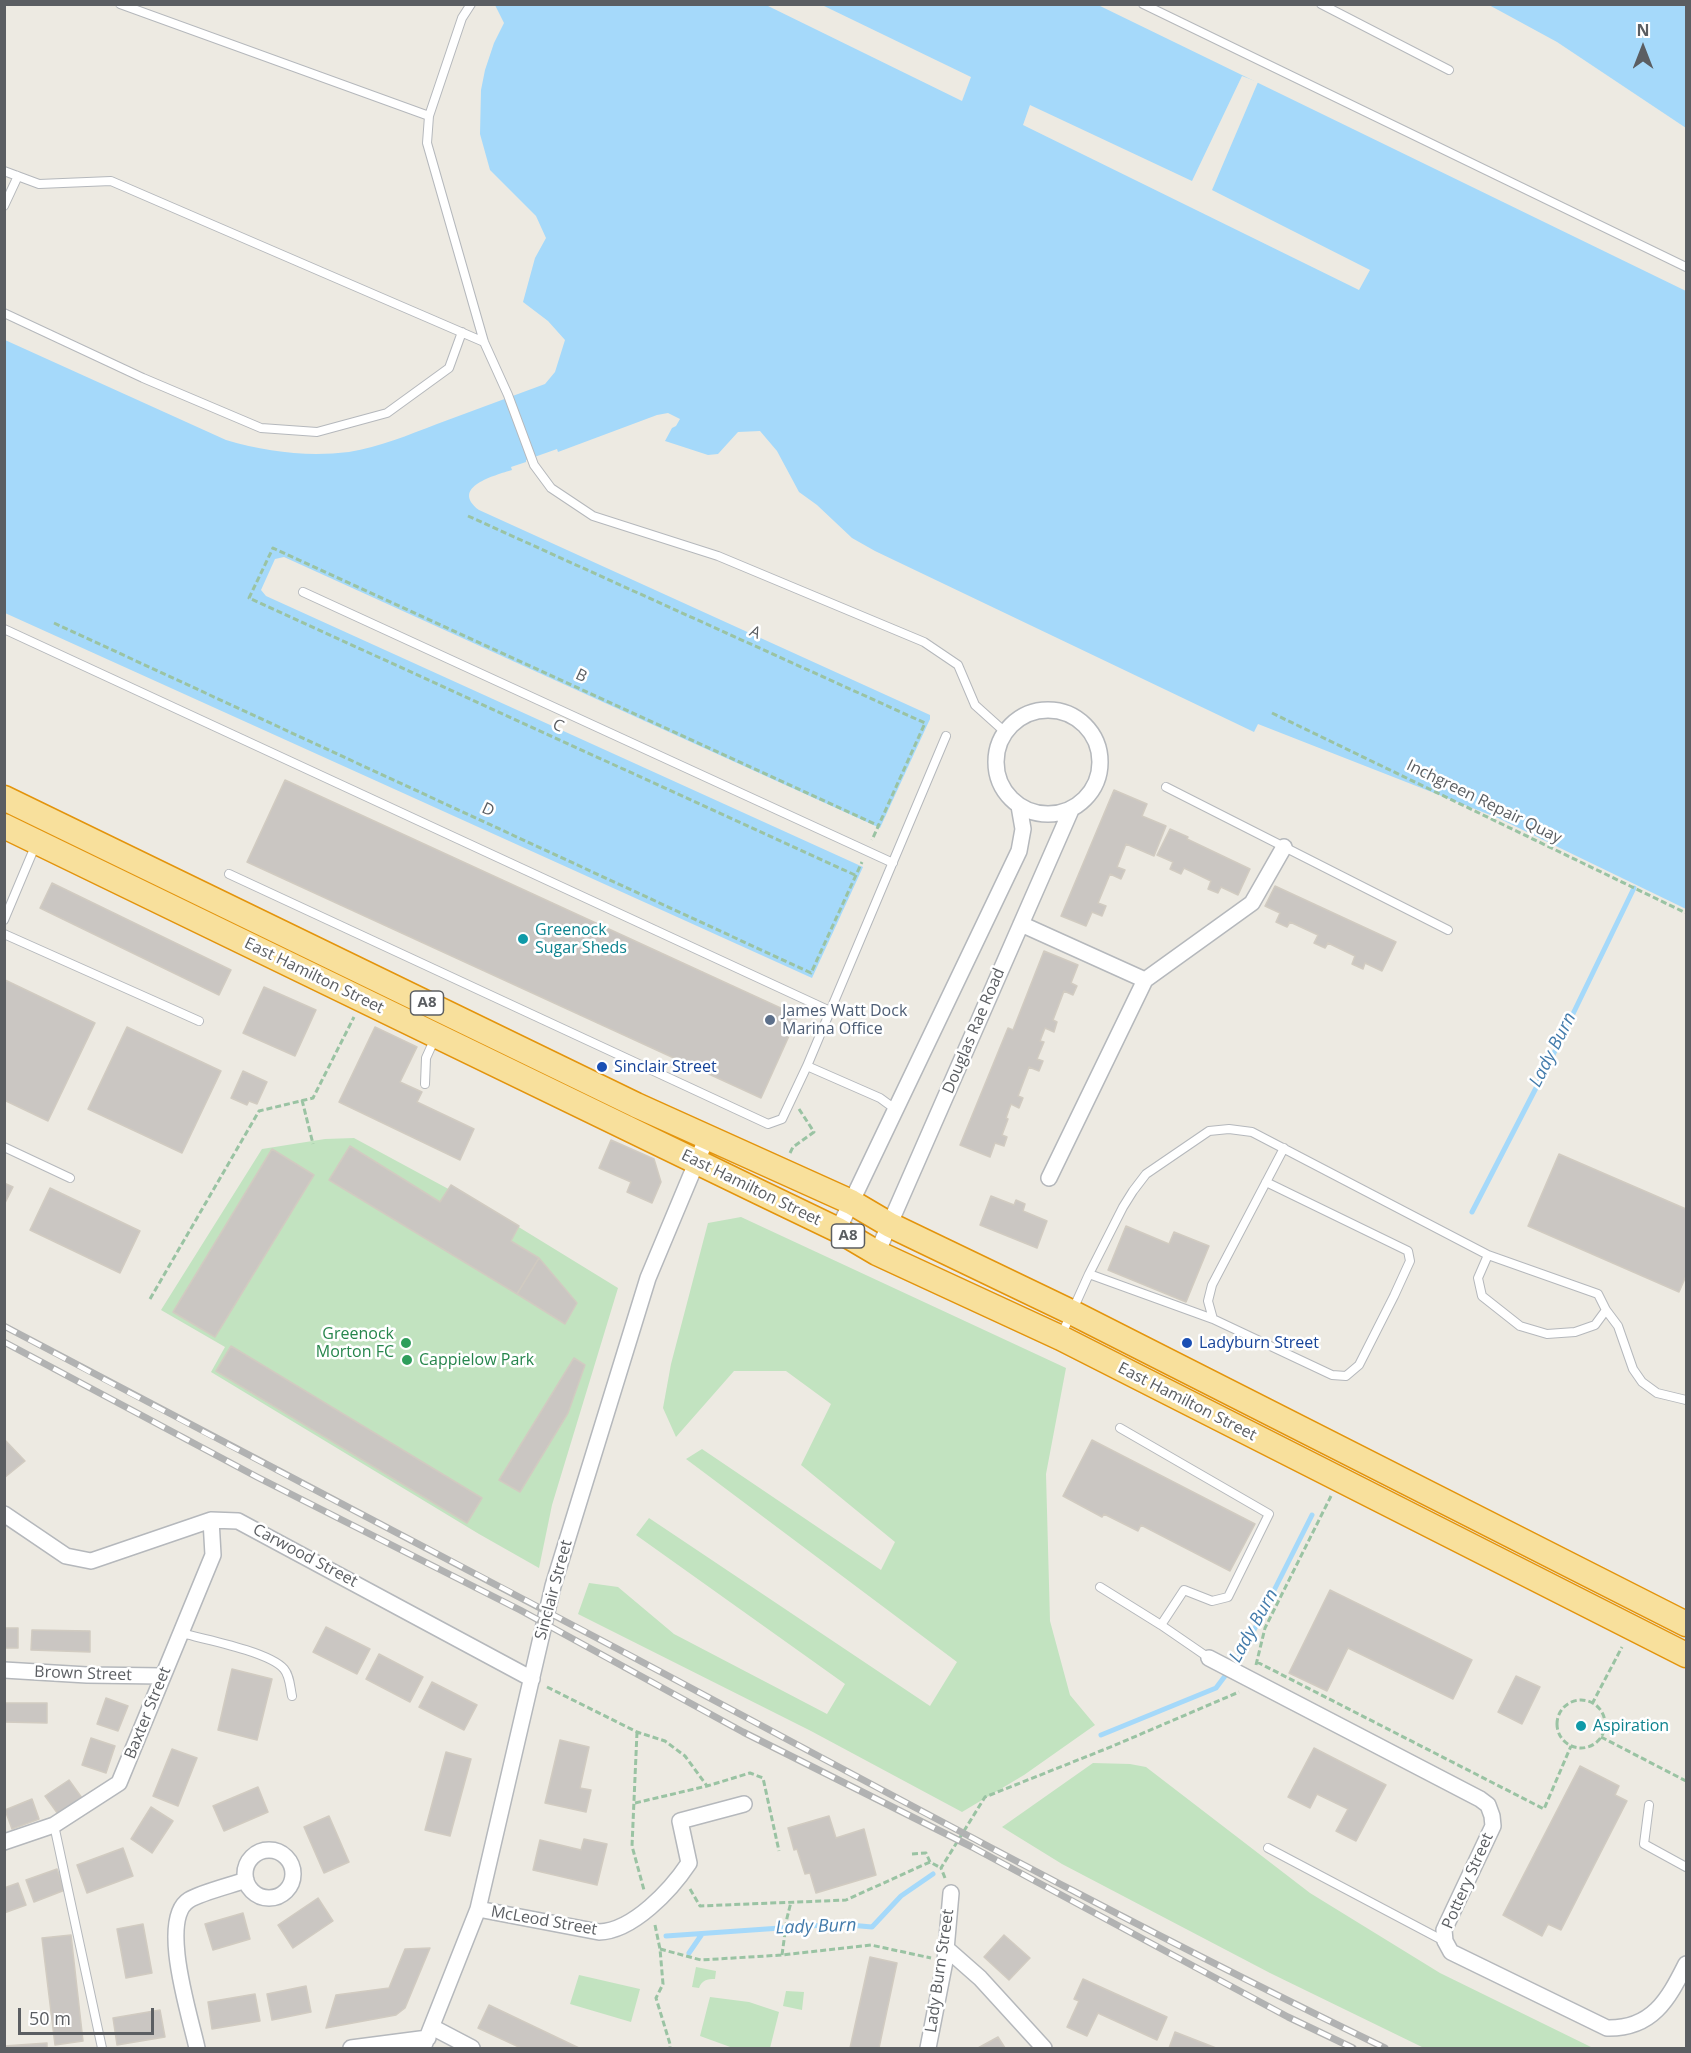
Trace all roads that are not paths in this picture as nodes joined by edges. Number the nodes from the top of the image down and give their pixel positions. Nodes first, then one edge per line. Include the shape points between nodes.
1 (120, 4) edge
2 (471, 4) edge
3 (1143, 4) edge
4 (1321, 4) edge
5 (1449, 70) dead end
6 (429, 116) junction
7 (4, 171) edge
8 (18, 176) junction
9 (4, 206) edge
10 (1686, 267) edge
11 (4, 313) edge
12 (462, 332) junction
13 (484, 342) junction
14 (303, 592) dead end
15 (4, 629) edge
16 (1005, 732) junction
17 (946, 736) dead end
18 (1166, 787) dead end
19 (4, 798) edge
20 (1019, 806) junction
21 (1071, 810) junction
22 (4, 826) edge
23 (43, 830) junction
24 (1284, 847) junction
25 (893, 863) junction
26 (229, 874) dead end
27 (4, 920) edge
28 (1021, 924) junction
29 (1448, 930) dead end
30 (4, 934) edge
31 (324, 953) junction
32 (312, 975) junction
33 (1145, 980) junction
34 (830, 1011) junction
35 (199, 1021) dead end
36 (436, 1036) junction
37 (807, 1066) junction
38 (425, 1084) dead end
39 (895, 1109) junction
40 (707, 1137) junction
41 (4, 1146) edge
42 (1284, 1148) junction
43 (696, 1162) junction
44 (70, 1178) dead end
45 (1049, 1178) dead end
46 (1266, 1182) junction
47 (851, 1202) junction
48 (890, 1225) junction
49 (838, 1230) junction
50 (877, 1253) junction
51 (1488, 1255) junction
52 (1089, 1274) junction
53 (1606, 1310) junction
54 (1071, 1312) junction
55 (1213, 1319) junction
56 (1061, 1338) junction
57 (1686, 1400) edge
58 (1120, 1428) dead end
59 (4, 1514) edge
60 (210, 1520) junction
61 (1100, 1587) dead end
62 (1632, 1597) junction
63 (1626, 1624) junction
64 (1686, 1624) edge
65 (1161, 1625) junction
66 (181, 1633) junction
67 (1686, 1655) edge
68 (1209, 1659) joint
69 (4, 1670) edge
70 (162, 1676) junction
71 (532, 1679) junction
72 (292, 1696) dead end
73 (744, 1804) dead end
74 (1649, 1805) dead end
75 (54, 1825) junction
76 (4, 1842) edge
77 (1268, 1848) dead end
78 (1686, 1867) edge
79 (246, 1880) dead end
80 (951, 1893) road end
81 (477, 1909) junction
82 (1445, 1941) junction
83 (946, 1955) junction
84 (1686, 1964) edge
85 (428, 2038) edge
86 (102, 2049) edge
87 (197, 2049) edge
88 (351, 2049) edge
89 (472, 2049) edge
90 (928, 2049) edge
91 (1044, 2049) edge

1 - 6 lane
2 - 6 lane via 462,18
3 - 10 lane
4 - 5 lane
6 - 13 lane via 427,143
7 - 8 lane
8 - 9 lane
8 - 12 lane via 39,184 111,181
11 - 12 lane via 261,428 317,432 387,413 449,368
12 - 13 lane
13 - 16 lane via 534,465 551,488 593,516 718,556 924,642 958,665 975,705
14 - 25 lane
15 - 34 lane
16 - 20 street via 997,751 997,772 1004,792
16 - 21 street via 1023,716 1046,710 1070,714 1089,729 1100,750 1100,773 1090,795
17 - 25 lane
18 - 24 lane
19 - 23 highway, East Hamilton Street / A8
20 - 21 street via 1045,815
20 - 39 street, Douglas Rae Road via 1023,829 1019,851
21 - 28 street, Douglas Rae Road
22 - 23 highway, East Hamilton Street / A8
23 - 27 lane
23 - 31 highway, East Hamilton Street / A8
23 - 32 highway, East Hamilton Street / A8
24 - 29 lane
24 - 33 street via 1252,903
25 - 34 lane
26 - 37 lane via 768,1124 782,1119
28 - 33 street
28 - 48 street, Douglas Rae Road
30 - 35 lane
31 - 32 highway
31 - 40 highway, East Hamilton Street / A8
32 - 36 highway, East Hamilton Street / A8
33 - 45 street
34 - 37 lane
36 - 38 lane via 426,1058
36 - 43 highway, East Hamilton Street / A8
37 - 39 lane via 880,1098
39 - 47 street, Douglas Rae Road
40 - 43 street, Sinclair Street
40 - 47 highway, East Hamilton Street / A8
41 - 44 lane
42 - 46 lane
42 - 51 lane
42 - 52 lane via 1252,1132 1209,1131 1146,1174 1132,1191
43 - 49 highway, East Hamilton Street / A8
43 - 71 street, Sinclair Street via 648,1278 553,1586
46 - 55 lane via 1212,1285 1208,1301
46 - 55 lane via 1408,1251 1410,1261 1359,1365 1346,1376 1332,1375
47 - 48 highway, East Hamilton Street / A8
47 - 49 street, Douglas Rae Road
48 - 50 street, Douglas Rae Road
48 - 54 highway, East Hamilton Street / A8
49 - 50 highway, East Hamilton Street / A8
50 - 56 highway, East Hamilton Street / A8
51 - 53 lane via 1588,1289 1598,1294
51 - 53 lane via 1478,1278 1482,1296 1520,1326 1547,1334 1575,1332 1595,1325
52 - 54 lane
52 - 55 lane
53 - 57 lane via 1618,1326 1633,1369 1642,1382 1657,1393
54 - 56 lane
54 - 62 highway, East Hamilton Street / A8
56 - 63 highway, East Hamilton Street / A8
58 - 65 lane via 1269,1514 1228,1597 1212,1601 1184,1590
59 - 60 street, Carwood Street via 55,1550 91,1562
60 - 66 street, Baxter Street via 213,1555
60 - 71 street, Carwood Street via 246,1524
61 - 65 lane
62 - 63 highway
62 - 64 highway, East Hamilton Street / A8
63 - 67 highway, East Hamilton Street / A8
65 - 68 lane
66 - 70 street, Baxter Street
66 - 72 lane via 276,1662 288,1675
68 - 82 street, Pottery Street via 1488,1805 1492,1816 1490,1834 1444,1930
69 - 70 street, Brown Street
70 - 75 street, Baxter Street via 119,1783
71 - 81 street, Sinclair Street
73 - 81 street, McLeod Street via 680,1821 689,1863 678,1879 634,1920 611,1932
74 - 78 lane via 1644,1844
75 - 76 street, Baxter Street
75 - 86 lane
77 - 82 lane
79 - 87 street via 188,1900 178,1914 177,1958
80 - 83 street, Lady Burn Street
81 - 85 street, Sinclair Street
82 - 84 street, Pottery Street via 1451,1952 1608,2028 1641,2022 1659,2010
83 - 90 street, Lady Burn Street
83 - 91 street via 980,1978
85 - 88 street
85 - 89 street

